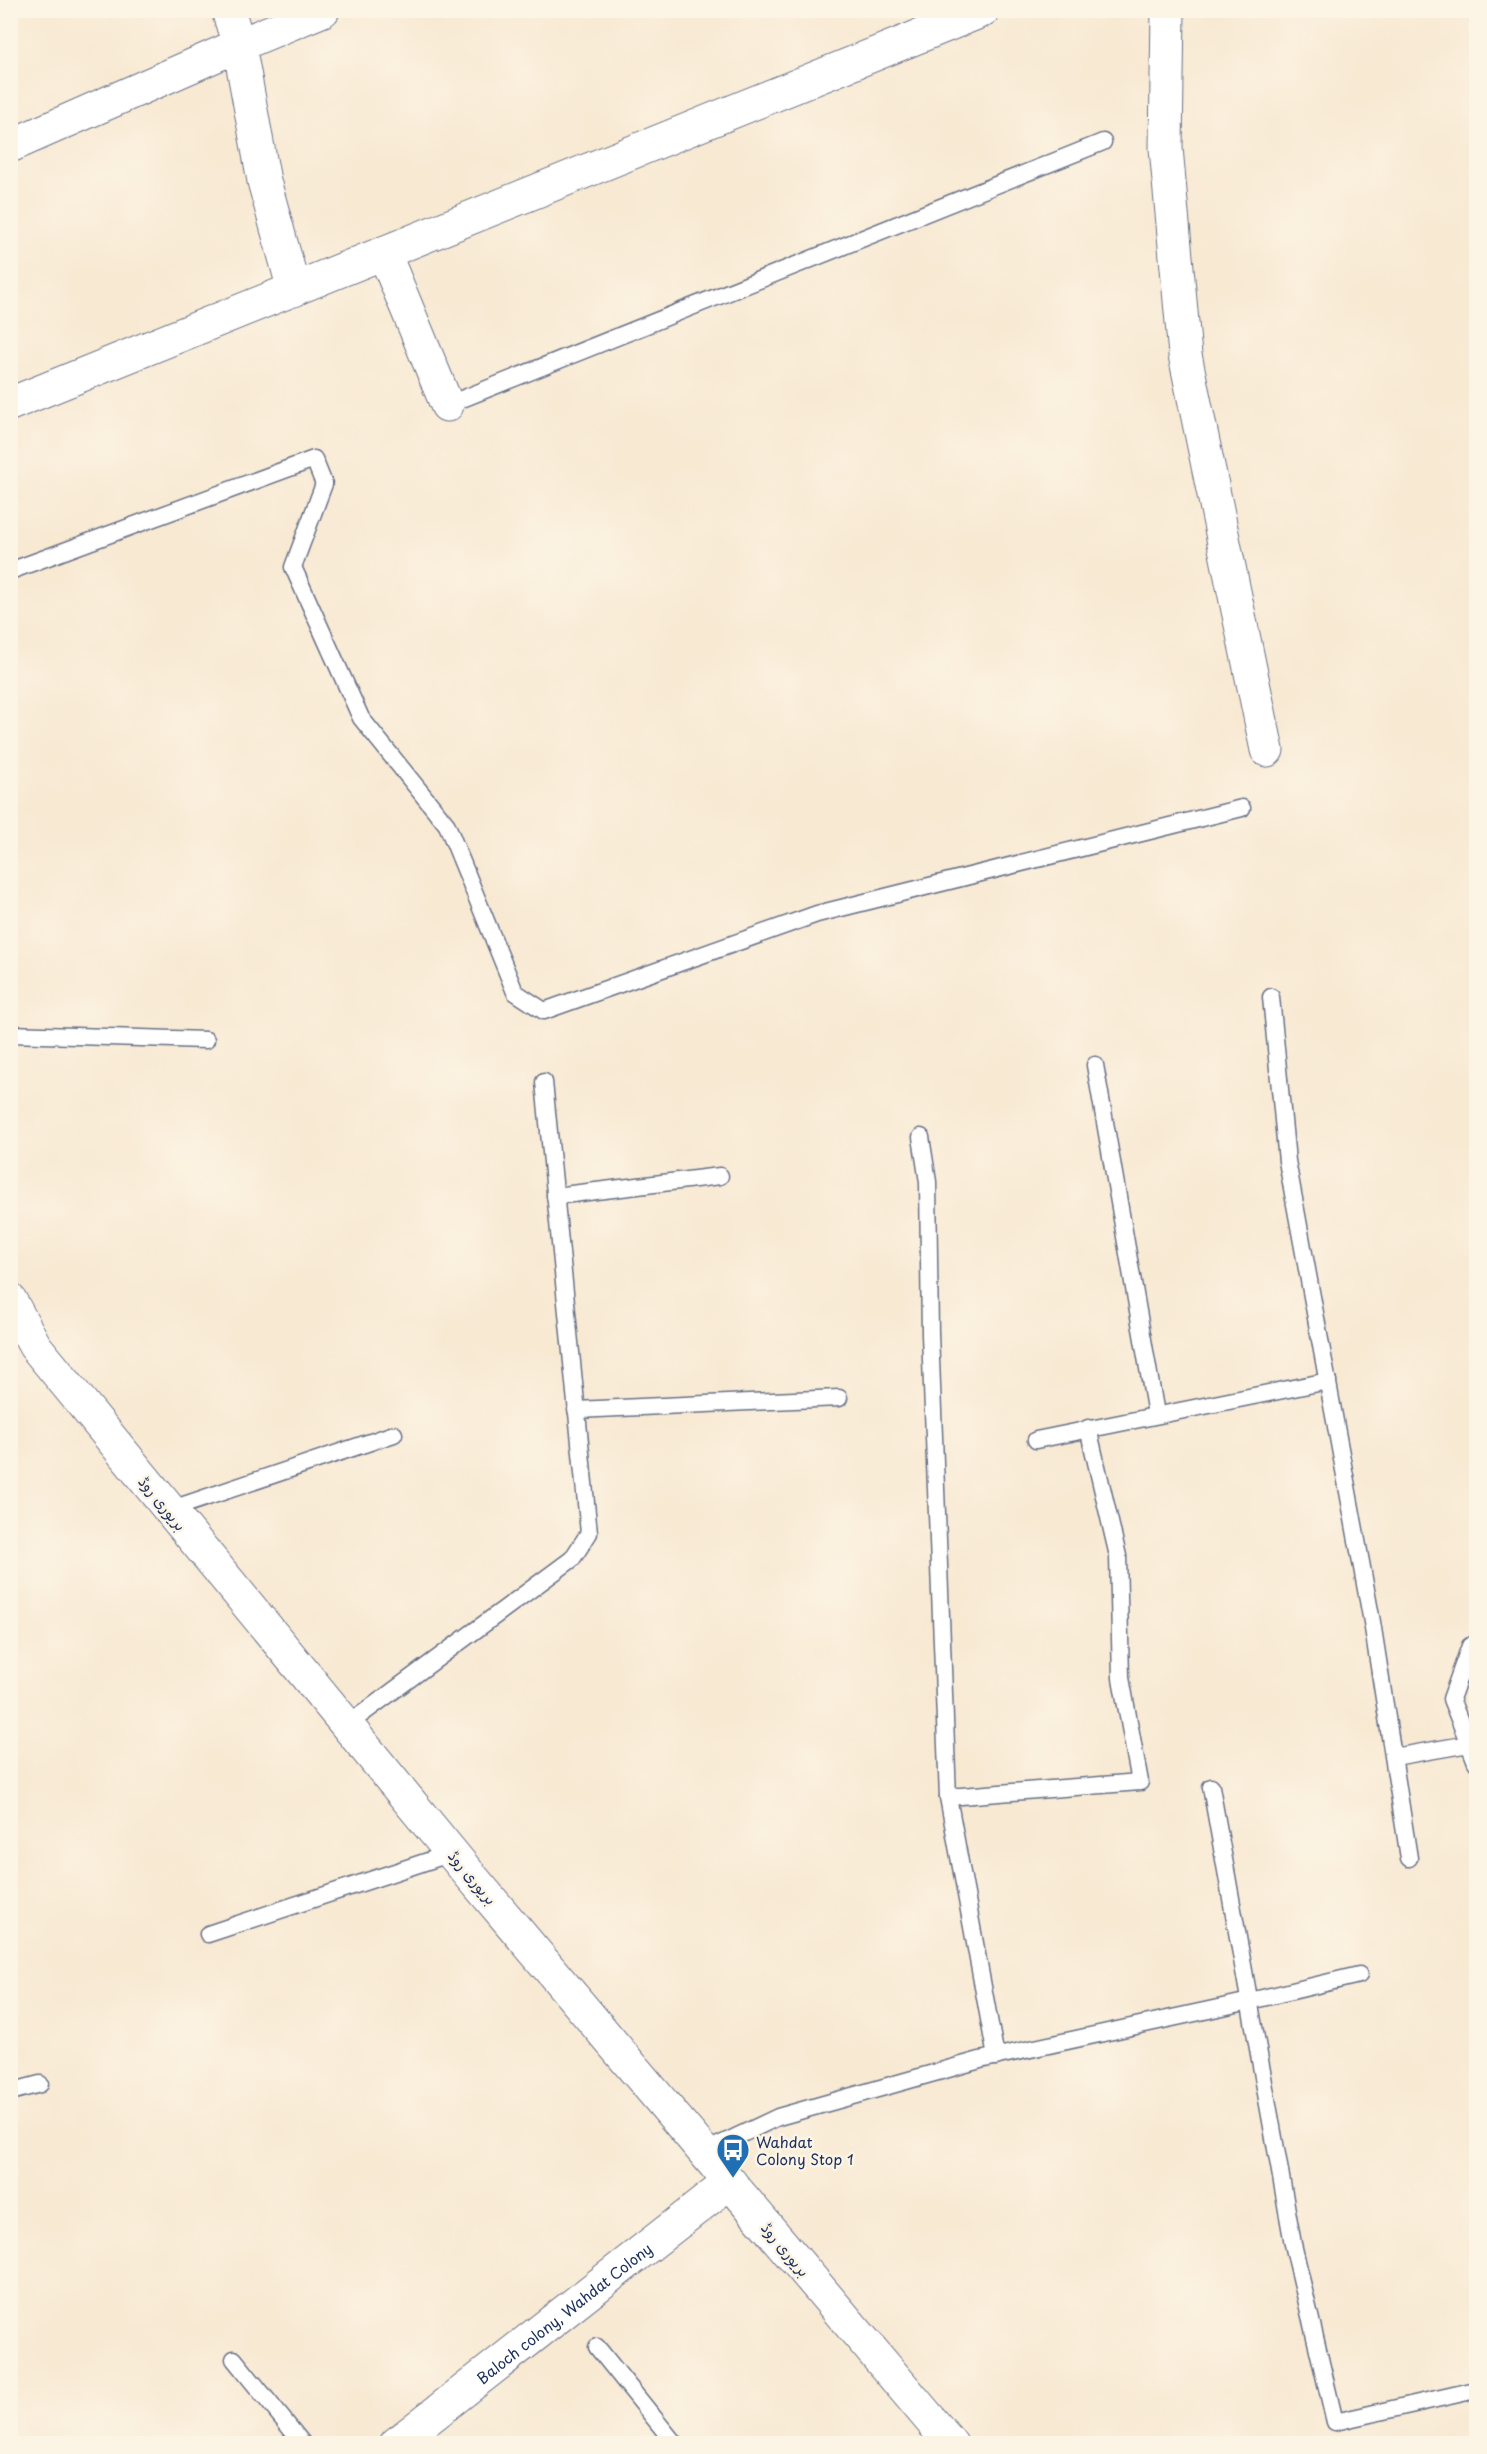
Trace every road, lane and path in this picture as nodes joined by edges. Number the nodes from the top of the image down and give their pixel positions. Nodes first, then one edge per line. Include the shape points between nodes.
1 (228, 10) edge
2 (323, 10) edge
3 (984, 10) edge
4 (1168, 10) edge
5 (239, 45) junction
6 (1103, 142) dead end
7 (10, 146) edge
8 (384, 253) junction
9 (294, 290) junction
10 (10, 404) edge
11 (447, 405) joint
12 (10, 571) edge
13 (1267, 750) dead end
14 (1242, 808) dead end
15 (1271, 997) dead end
16 (10, 1034) edge
17 (206, 1040) dead end
18 (1095, 1065) dead end
19 (544, 1082) dead end
20 (921, 1137) dead end
21 (720, 1176) dead end
22 (555, 1196) junction
23 (10, 1300) edge
24 (1328, 1381) junction
25 (839, 1398) dead end
26 (576, 1410) junction
27 (1156, 1414) junction
28 (1088, 1428) junction
29 (394, 1434) dead end
30 (1036, 1440) dead end
31 (169, 1510) junction
32 (1476, 1643) edge
33 (346, 1725) junction
34 (1469, 1744) junction
35 (1394, 1757) junction
36 (1476, 1762) edge
37 (1211, 1787) dead end
38 (948, 1797) junction
39 (452, 1852) junction
40 (1409, 1858) dead end
41 (208, 1935) dead end
42 (1359, 1975) dead end
43 (1250, 2001) junction
44 (996, 2057) junction
45 (40, 2084) dead end
46 (10, 2092) edge
47 (704, 2152) junction
48 (730, 2182) junction
49 (597, 2347) dead end
50 (234, 2359) dead end
51 (1476, 2390) edge
52 (303, 2444) edge
53 (396, 2444) edge
54 (675, 2444) edge
55 (951, 2444) edge

1 - 5 street
2 - 5 street
3 - 8 street
4 - 13 street via 1166,148 1185,355
5 - 7 street
5 - 9 street via 264,182
6 - 11 lane
8 - 9 street
8 - 11 street
9 - 10 street
12 - 14 lane via 314,459 324,484 293,567 362,718 447,825 515,992 544,1011 817,914
15 - 24 lane via 1287,1161
16 - 17 lane
18 - 27 lane
19 - 22 lane
20 - 38 lane via 928,1182
21 - 22 lane
22 - 26 lane
23 - 31 street, بریوری روڈ via 35,1346
24 - 27 lane
24 - 35 lane
25 - 26 lane
26 - 33 lane via 589,1533 572,1559
27 - 28 lane
28 - 30 lane
28 - 38 lane via 1118,1556 1121,1678 1140,1782
29 - 31 lane
31 - 33 street, بریوری روڈ
32 - 34 lane via 1470,1646 1451,1699
33 - 39 street, بریوری روڈ
34 - 35 lane
34 - 36 lane
35 - 40 lane
37 - 43 lane
38 - 44 lane
39 - 41 lane
39 - 47 street, بریوری روڈ
42 - 43 lane
43 - 44 lane
43 - 51 lane via 1293,2244 1335,2422
44 - 47 lane via 778,2117
45 - 46 lane
47 - 48 street, بریوری روڈ
48 - 53 street, Baloch colony, Wahdat Colony
48 - 55 street, بریوری روڈ
49 - 54 lane
50 - 52 lane

